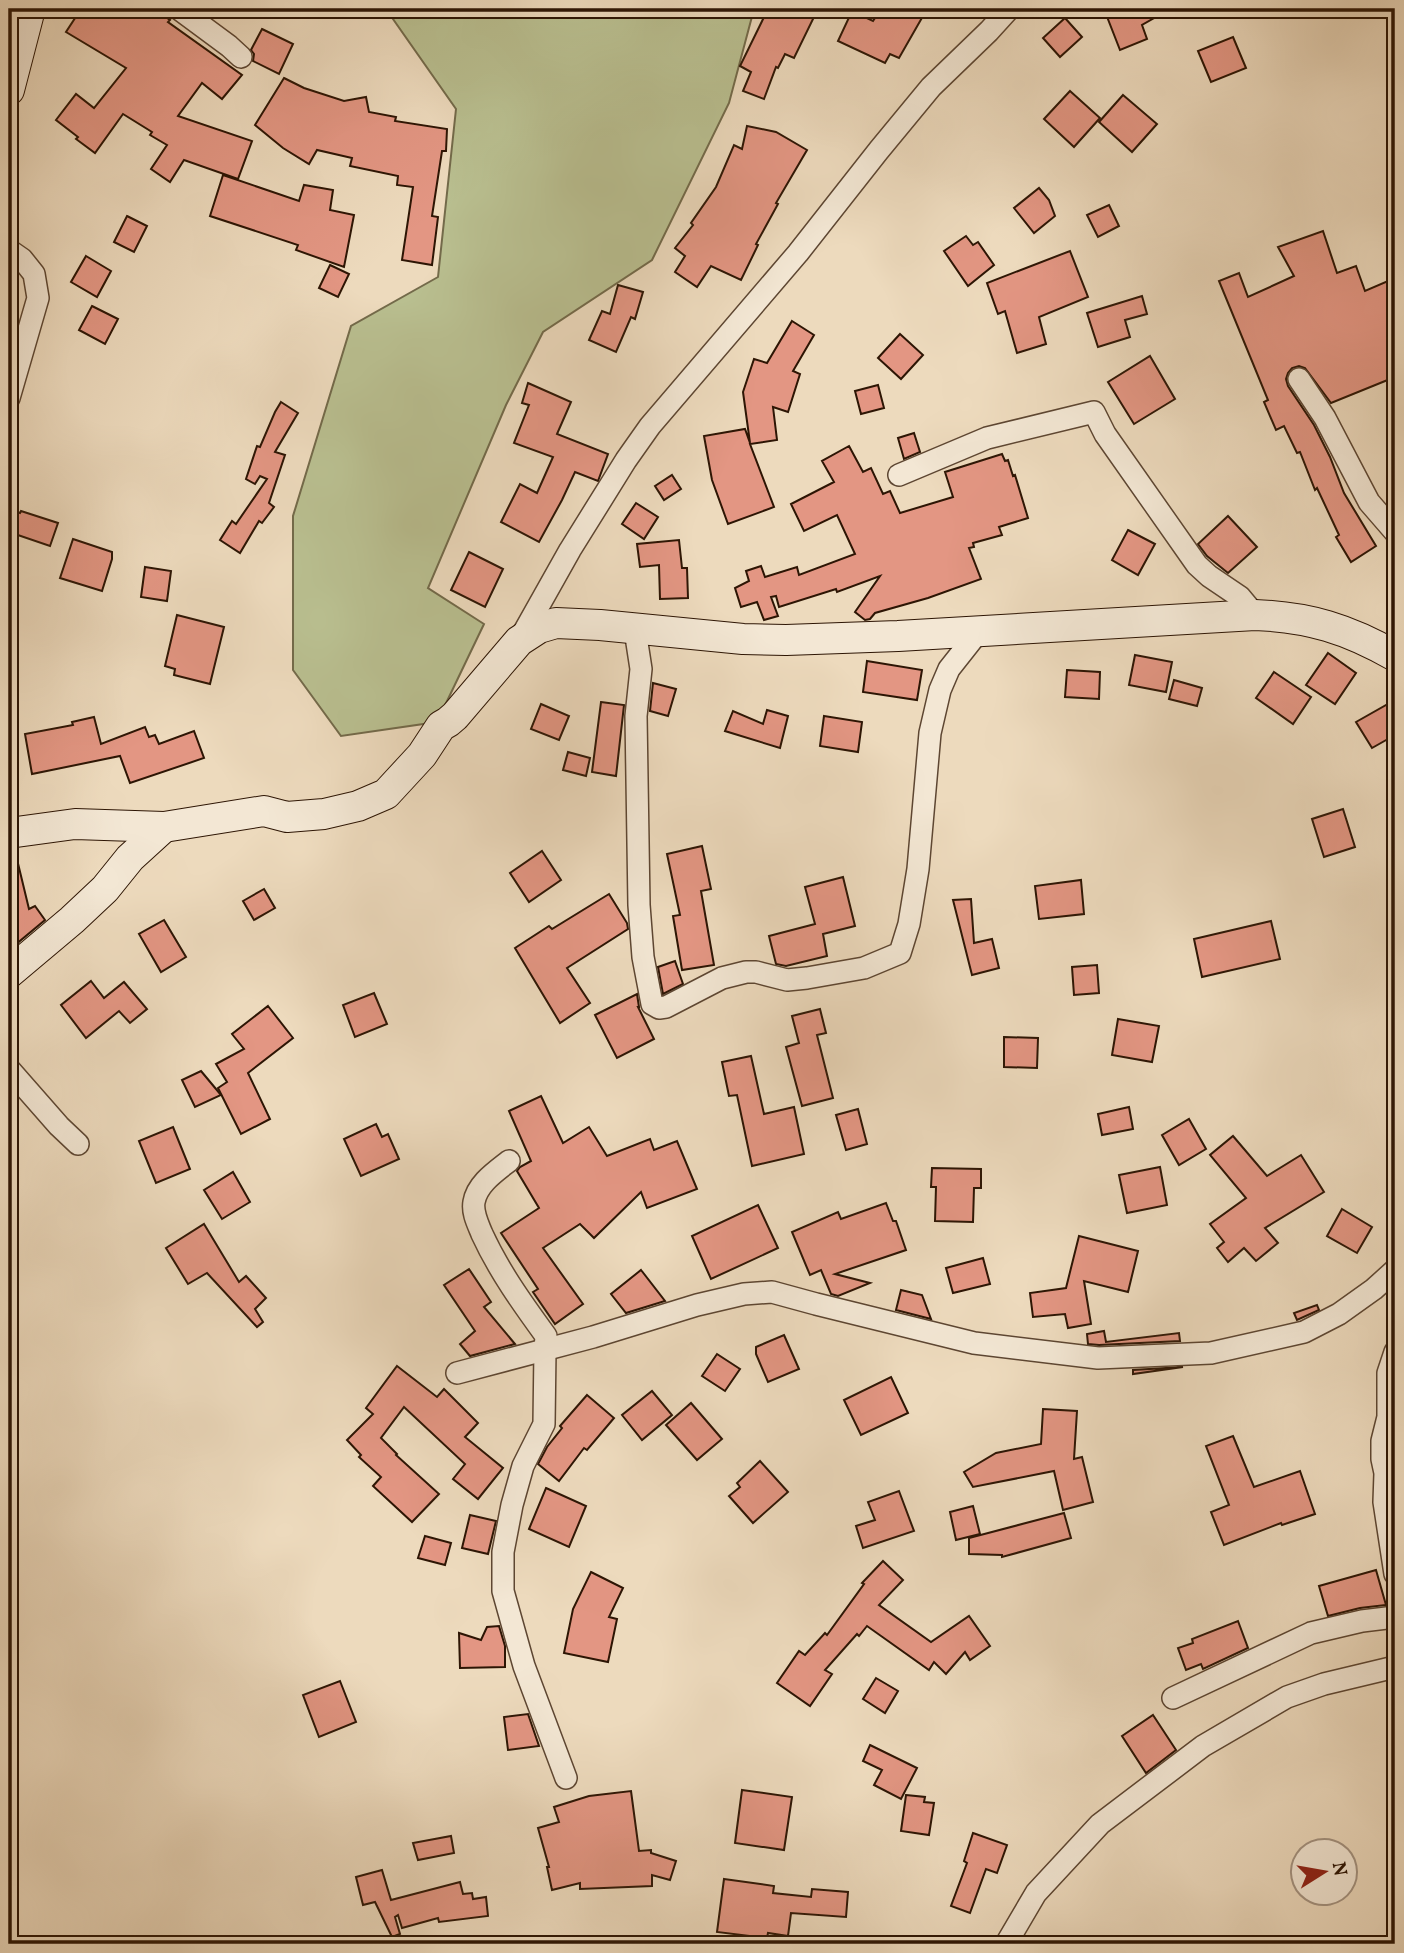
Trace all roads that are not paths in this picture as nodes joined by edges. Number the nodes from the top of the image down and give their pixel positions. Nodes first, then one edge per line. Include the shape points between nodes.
1 (30, 9) edge
2 (179, 9) edge
3 (1009, 9) edge
4 (241, 57) dead end
5 (9, 90) edge
6 (9, 250) edge
7 (1299, 379) dead end
8 (9, 398) edge
9 (899, 475) dead end
10 (1395, 532) edge
11 (1255, 615) junction
12 (635, 630) junction
13 (979, 631) junction
14 (519, 641) junction
15 (1395, 656) edge
16 (164, 827) junction
17 (9, 833) edge
18 (9, 973) edge
19 (9, 1069) edge
20 (78, 1144) dead end
21 (509, 1161) dead end
22 (1395, 1270) edge
23 (545, 1350) junction
24 (1395, 1352) edge
25 (457, 1373) dead end
26 (1390, 1473) edge
27 (1395, 1574) edge
28 (1395, 1618) edge
29 (1395, 1667) edge
30 (1173, 1698) dead end
31 (566, 1778) dead end
32 (1006, 1944) edge

1 - 5 main road
2 - 4 street
3 - 14 street via 931,87 798,253 650,426 625,460
6 - 8 street via 34,274 38,298
7 - 10 street via 1369,502
9 - 11 street via 987,438 1094,412 1197,565 1240,597
11 - 13 main road
11 - 15 main road via 1316,622
12 - 13 main road via 786,640
12 - 13 street via 641,669 636,716 639,905 652,1004 659,1009 722,978 746,972 797,979 864,968 900,953 918,869 930,733 940,690 949,669
12 - 14 main road via 556,623
14 - 16 main road via 386,794 324,814 287,817 264,811
16 - 17 main road via 75,824
16 - 18 main road via 72,920
19 - 20 street
21 - 23 street via 484,1181 474,1202 475,1218 494,1261 547,1336
22 - 23 street via 1339,1314 1304,1332 1211,1353 1098,1358 974,1343 772,1292 697,1306
23 - 25 street
23 - 31 street via 544,1424 523,1466 512,1505 503,1552 503,1591 524,1666
24 - 26 street via 1388,1373 1388,1417 1382,1441 1382,1459
26 - 27 street via 1384,1502
28 - 30 street via 1311,1633
29 - 32 street via 1287,1697 1203,1746 1100,1824 1036,1893

